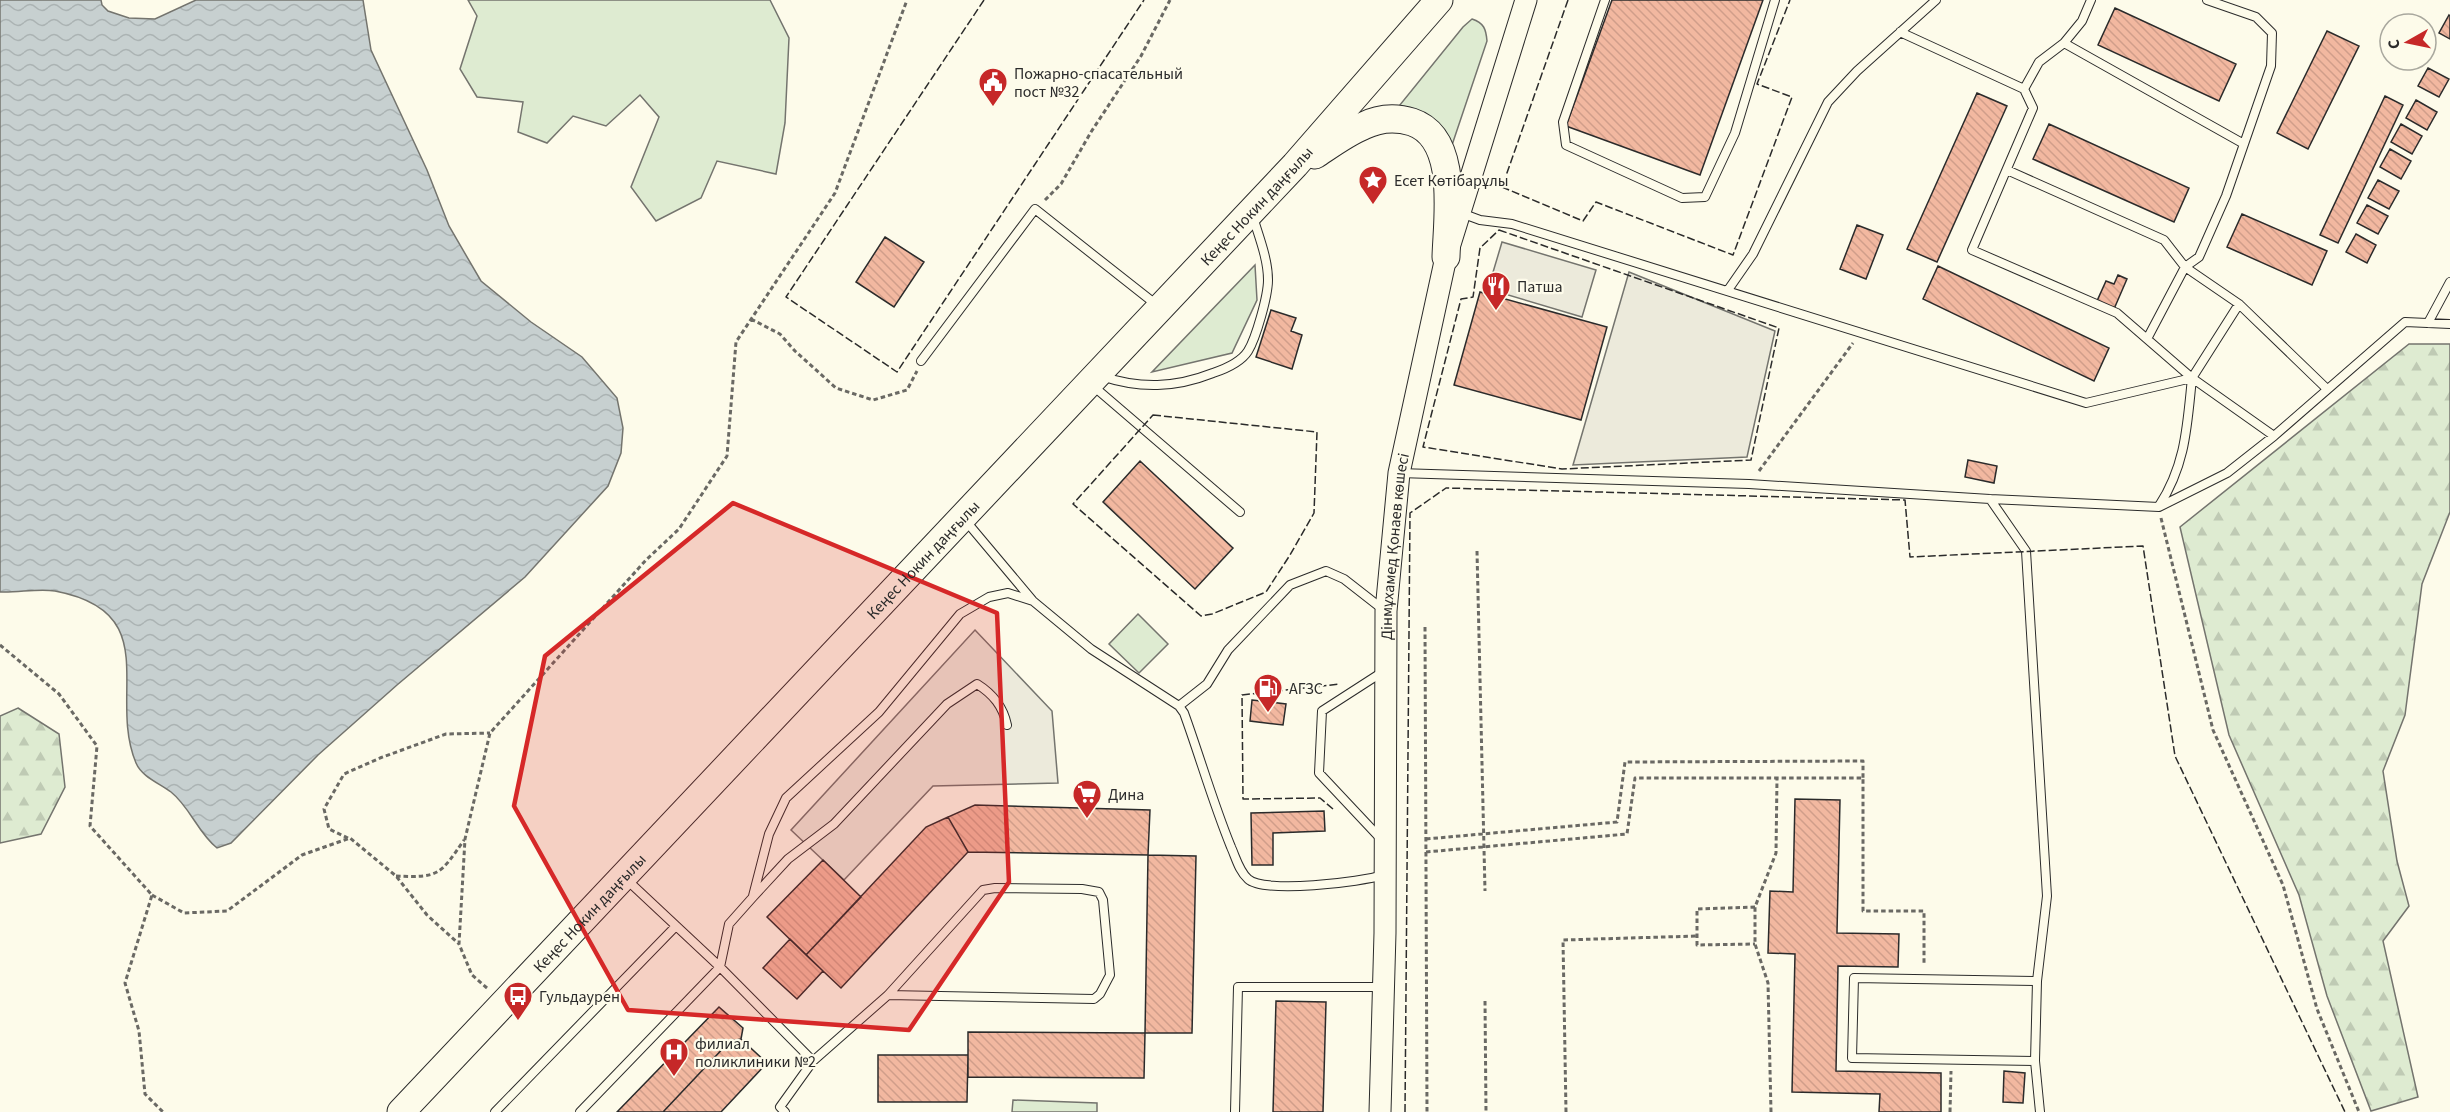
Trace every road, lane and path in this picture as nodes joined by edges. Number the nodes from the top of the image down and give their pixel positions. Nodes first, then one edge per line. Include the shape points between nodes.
1 (907, 0) edge
2 (1170, 0) edge
3 (1438, 0) edge
4 (1526, 0) edge
5 (1605, 0) edge
6 (1774, 0) edge
7 (1936, 0) edge
8 (2091, 0) edge
9 (2207, 0) edge
10 (1900, 32) junction
11 (2064, 43) junction
12 (2024, 89) junction
13 (2244, 144) junction
14 (1295, 165) junction
15 (2007, 170) junction
16 (1035, 209) junction
17 (1251, 212) junction
18 (1460, 213) junction
19 (1446, 257) junction
20 (2185, 267) junction
21 (2450, 282) edge
22 (1728, 290) junction
23 (2446, 298) edge
24 (2239, 304) junction
25 (1161, 308) junction
26 (751, 319) junction
27 (2428, 323) junction
28 (2450, 324) edge
29 (1861, 332) junction
30 (2147, 339) junction
31 (921, 361) joint
32 (2192, 378) junction
33 (1094, 379) junction
34 (2326, 388) junction
35 (2274, 436) junction
36 (1399, 473) junction
37 (1749, 484) junction
38 (1990, 499) junction
39 (2159, 507) junction
40 (1240, 512) dead end
41 (963, 518) junction
42 (1477, 551) dead end
43 (1034, 602) junction
44 (1386, 611) junction
45 (1425, 627) dead end
46 (0, 645) edge
47 (1385, 670) junction
48 (1179, 706) junction
49 (1007, 725) dead end
50 (490, 733) junction
51 (1777, 778) junction
52 (1863, 778) junction
53 (1483, 834) junction
54 (350, 838) junction
55 (465, 839) junction
56 (1426, 839) junction
57 (1384, 841) junction
58 (1484, 847) junction
59 (1426, 852) junction
60 (1384, 874) junction
61 (396, 876) junction
62 (624, 877) junction
63 (1485, 891) dead end
64 (152, 895) junction
65 (753, 897) junction
66 (1755, 907) junction
67 (676, 926) junction
68 (1697, 936) junction
69 (459, 944) junction
70 (1755, 944) junction
71 (720, 967) junction
72 (1924, 979) junction
73 (2037, 981) junction
74 (1382, 987) junction
75 (888, 995) junction
76 (1485, 1001) dead end
77 (505, 1003) junction
78 (1951, 1060) junction
79 (813, 1061) junction
80 (2035, 1061) junction
81 (409, 1109) edge
82 (780, 1110) edge
83 (163, 1112) edge
84 (495, 1112) edge
85 (580, 1112) edge
86 (1235, 1112) edge
87 (1380, 1112) edge
88 (1427, 1112) edge
89 (1486, 1112) edge
90 (1566, 1112) edge
91 (1771, 1112) edge
92 (1950, 1112) edge
93 (2040, 1112) edge
94 (2359, 1112) edge

1 - 26 path via 835,193
2 - 16 path via 1141,56 1061,184
3 - 14 highway, Кеңес Нокин даңғылы
4 - 18 street, Дінмұхамед Қонаев көшесі
5 - 6 lane via 1563,122 1566,145 1682,198 1705,197 1730,144
7 - 10 lane
8 - 11 lane via 2082,21
9 - 13 lane via 2256,17 2272,33 2271,66
10 - 12 lane
10 - 22 lane via 1828,102 1753,254
11 - 12 lane via 2039,62
11 - 13 lane
12 - 15 lane via 2033,108
13 - 20 lane via 2199,257
14 - 17 highway, Кеңес Нокин даңғылы
14 - 19 highway via 1374,122 1398,118 1426,129 1438,146 1447,171
15 - 20 lane via 2164,240
15 - 30 lane via 1972,250 2117,313
16 - 25 lane
16 - 31 lane
17 - 25 highway, Кеңес Нокин даңғылы
17 - 33 lane via 1268,280 1263,311 1247,352 1227,368 1190,382 1155,387
18 - 19 street, Дінмұхамед Қонаев көшесі
18 - 22 lane via 1512,224
19 - 36 street, Дінмұхамед Қонаев көшесі
20 - 24 lane
20 - 30 lane
21 - 23 lane
22 - 29 lane
23 - 27 lane
24 - 32 lane
24 - 34 lane
25 - 33 highway, Кеңес Нокин даңғылы
26 - 31 path via 780,334 836,388 873,400 907,390
26 - 50 path via 736,342 727,456 679,529 646,560
27 - 28 lane
27 - 34 lane via 2405,322
29 - 32 lane via 2086,403
29 - 37 path
30 - 32 lane
32 - 35 lane
32 - 39 lane via 2186,445
33 - 40 lane
33 - 41 highway, Кеңес Нокин даңғылы
34 - 35 lane
35 - 39 lane via 2227,473
36 - 37 lane
36 - 44 street, Дінмұхамед Қонаев көшесі
37 - 38 lane
38 - 39 lane
38 - 73 lane via 2026,551 2047,896
39 - 94 path via 2213,730 2283,885 2317,1009
41 - 43 lane
41 - 62 highway, Кеңес Нокин даңғылы
42 - 53 path
43 - 48 lane via 1091,649
43 - 65 lane via 1008,593 988,597 960,614 879,712 786,798 769,834
44 - 47 street, Дінмұхамед Қонаев көшесі
44 - 48 lane via 1344,579 1326,571 1290,585 1228,650 1207,684
45 - 56 path
46 - 64 path via 59,694 97,746 90,826
47 - 57 street, Дінмұхамед Қонаев көшесі
47 - 57 lane via 1322,711 1319,773
48 - 60 lane via 1222,825 1242,873 1250,882 1293,886 1368,880
49 - 65 lane via 1004,711 977,684 947,705 834,824 788,859
50 - 54 path via 446,734 344,774 324,809 329,829
50 - 55 path
51 - 52 path
51 - 58 path via 1635,778 1627,834
51 - 66 path via 1776,853
52 - 53 path via 1863,761 1625,762 1617,822
52 - 72 path via 1863,911 1924,911
53 - 56 path
53 - 58 path
54 - 61 path
54 - 64 path via 302,855 227,910 184,913
55 - 61 path via 446,867 426,877
55 - 69 path
56 - 59 path
57 - 60 street, Дінмұхамед Қонаев көшесі
58 - 59 path
58 - 63 path
59 - 88 path
60 - 74 street, Дінмұхамед Қонаев көшесі
61 - 69 path via 427,915
62 - 67 lane
62 - 77 highway, Кеңес Нокин даңғылы
64 - 83 path via 125,983 139,1031 145,1094
65 - 71 lane via 729,924
66 - 68 path via 1697,909
66 - 70 path
67 - 71 lane
67 - 84 lane
68 - 70 path via 1697,945
68 - 90 path via 1563,940
69 - 77 path via 472,975
70 - 91 path via 1768,983
71 - 79 lane
71 - 85 lane
72 - 73 lane
72 - 78 lane via 1854,978 1852,1058
73 - 80 lane
74 - 86 lane via 1238,987
74 - 87 street, Дінмұхамед Қонаев көшесі
75 - 75 lane via 983,890 1082,889 1099,892 1103,900 1110,975 1094,999
75 - 79 lane
76 - 89 path
77 - 81 highway, Кеңес Нокин даңғылы
78 - 80 lane
78 - 92 path
79 - 82 lane
80 - 93 lane

